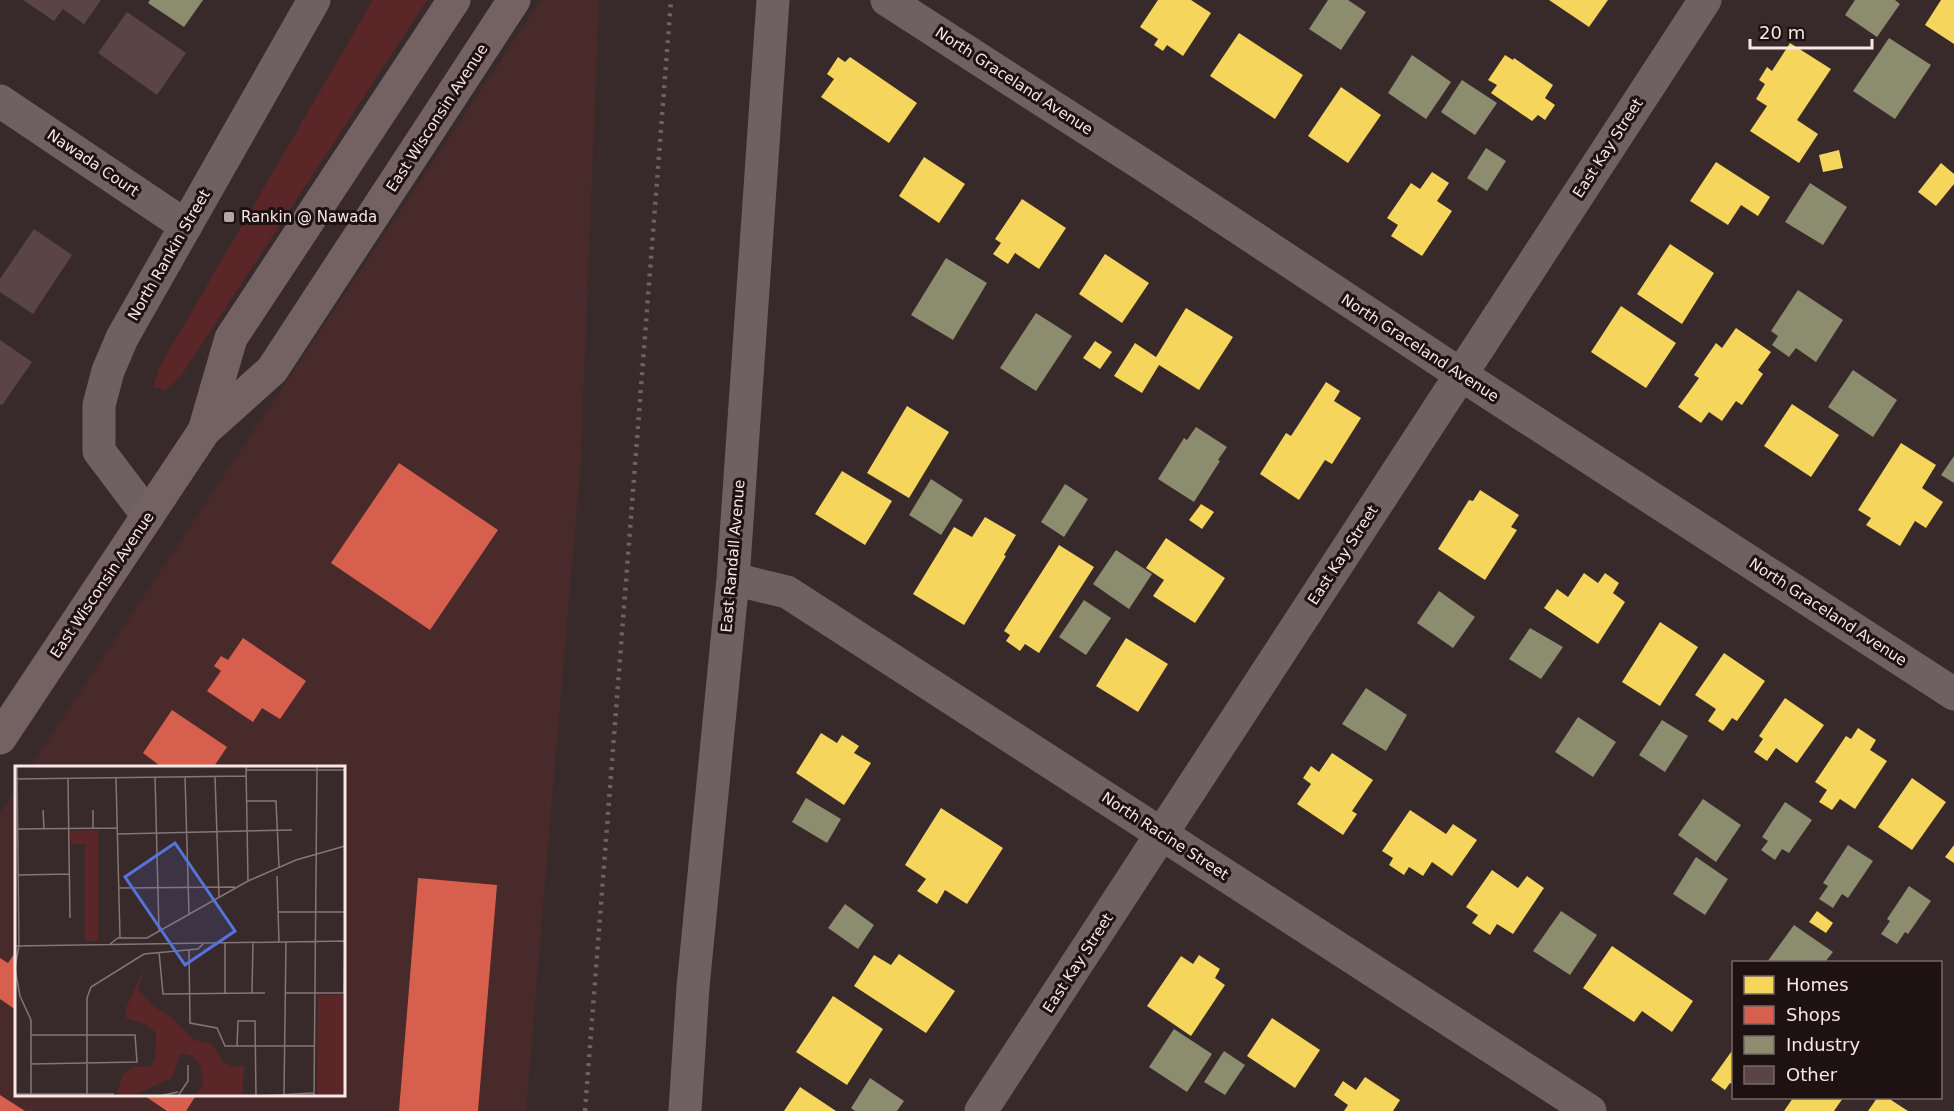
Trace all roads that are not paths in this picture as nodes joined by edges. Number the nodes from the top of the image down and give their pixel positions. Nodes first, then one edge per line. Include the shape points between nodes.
1 (314, 0) edge
2 (454, 0) edge
3 (514, 0) edge
4 (773, 0) edge
5 (887, 0) edge
6 (1705, 0) edge
7 (0, 101) edge
8 (186, 226) junction
9 (1460, 374) junction
10 (204, 431) junction
11 (148, 516) junction
12 (733, 579) junction
13 (1954, 694) edge
14 (0, 738) edge
15 (1162, 834) junction
16 (685, 1111) edge
17 (981, 1111) edge
18 (1590, 1111) edge

1 - 8 street, North Rankin Street
2 - 10 main road, East Wisconsin Avenue via 231,338
3 - 10 main road, East Wisconsin Avenue via 272,370
4 - 12 street, East Randall Avenue
5 - 9 street, North Graceland Avenue
6 - 9 street, East Kay Street
7 - 8 street, Nawada Court
8 - 11 street, North Rankin Street via 122,338 99,405 99,451
9 - 13 street, North Graceland Avenue
9 - 15 street, East Kay Street
10 - 11 main road, East Wisconsin Avenue
11 - 14 main road, East Wisconsin Avenue
12 - 15 street, North Racine Street via 787,592
12 - 16 street, East Randall Avenue via 694,975
15 - 17 street, East Kay Street
15 - 18 street, North Racine Street

